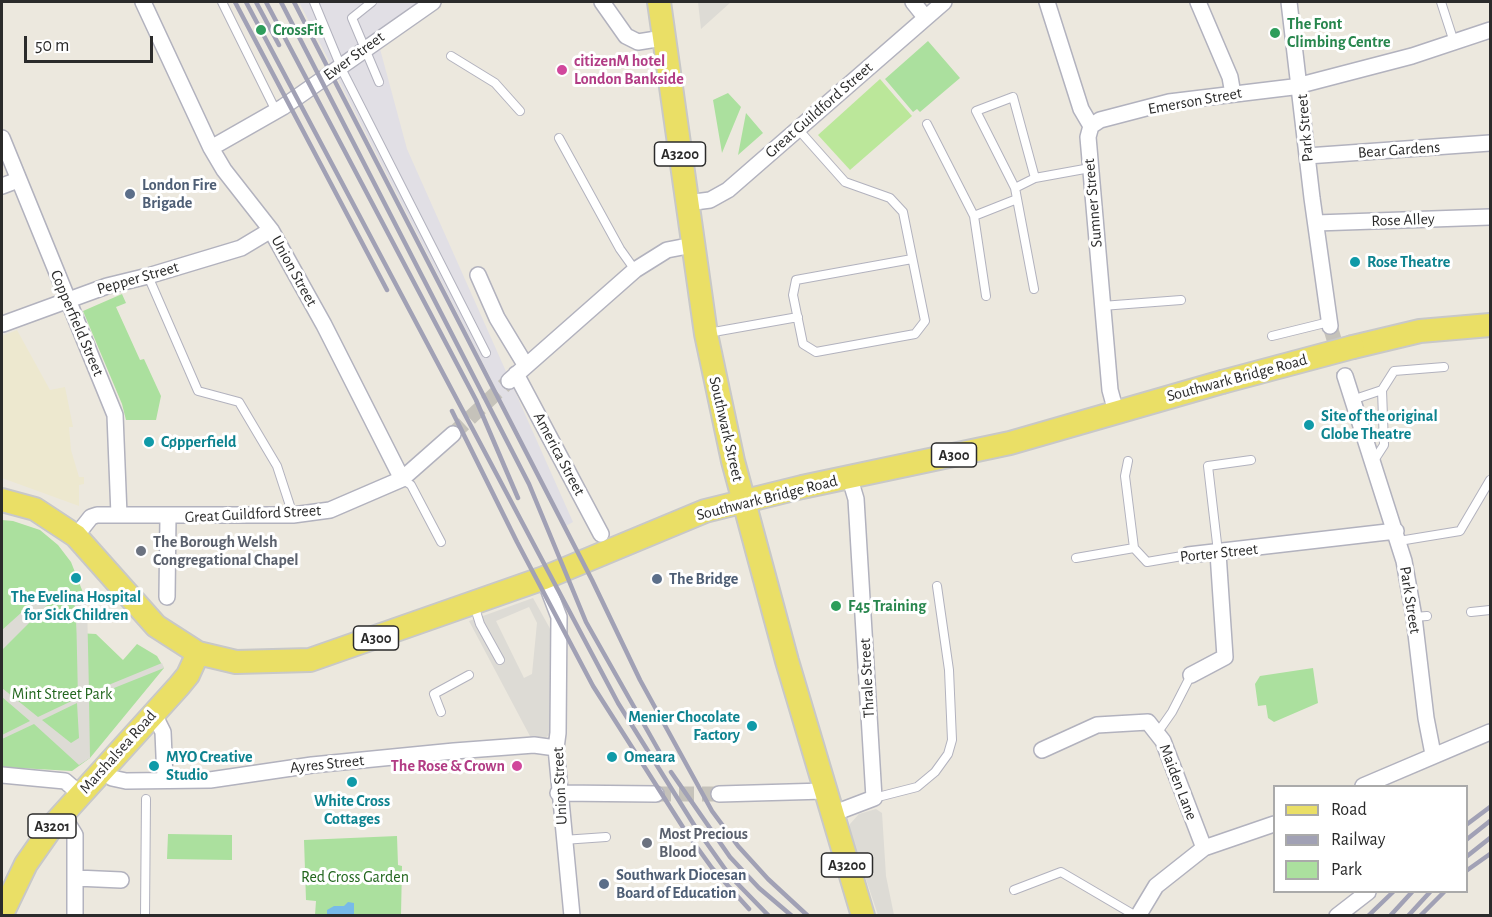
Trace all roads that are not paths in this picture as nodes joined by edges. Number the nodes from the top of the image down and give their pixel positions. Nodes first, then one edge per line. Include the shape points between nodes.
1 (143, 2) edge
2 (222, 2) edge
3 (314, 2) edge
4 (372, 2) edge
5 (430, 2) edge
6 (602, 2) edge
7 (658, 2) edge
8 (913, 2) edge
9 (944, 2) edge
10 (1047, 2) edge
11 (1198, 2) edge
12 (1289, 2) edge
13 (1441, 2) edge
14 (925, 17) junction
15 (1483, 33) edge
16 (663, 38) junction
17 (1454, 42) junction
18 (451, 56) dead end
19 (379, 82) dead end
20 (1300, 84) junction
21 (1233, 94) junction
22 (276, 111) junction
23 (520, 111) dead end
24 (927, 124) dead end
25 (1091, 126) junction
26 (797, 128) junction
27 (2, 138) edge
28 (559, 138) dead end
29 (1491, 143) edge
30 (212, 148) junction
31 (1307, 156) junction
32 (1090, 168) junction
33 (1035, 178) junction
34 (18, 180) junction
35 (2, 186) edge
36 (1015, 188) junction
37 (1017, 199) junction
38 (687, 203) junction
39 (974, 216) junction
40 (1491, 217) edge
41 (1316, 223) junction
42 (271, 230) junction
43 (693, 245) junction
44 (912, 259) junction
45 (635, 270) junction
46 (478, 275) dead end
47 (148, 276) junction
48 (1034, 289) dead end
49 (986, 296) dead end
50 (1181, 300) dead end
51 (67, 301) junction
52 (1102, 306) junction
53 (798, 316) junction
54 (3, 324) edge
55 (1330, 324) joint
56 (1491, 325) edge
57 (706, 334) junction
58 (1272, 336) dead end
59 (486, 354) dead end
60 (1444, 367) dead end
61 (517, 374) junction
62 (1345, 376) tunnel mouth
63 (1382, 390) junction
64 (1352, 400) junction
65 (1116, 412) junction
66 (453, 434) tunnel mouth
67 (1251, 460) dead end
68 (1128, 461) dead end
69 (1373, 462) junction
70 (850, 478) junction
71 (402, 479) junction
72 (1491, 480) edge
73 (2, 500) edge
74 (743, 502) junction
75 (119, 515) junction
76 (293, 515) junction
77 (168, 517) junction
78 (602, 534) dead end
79 (76, 536) junction
80 (1398, 536) junction
81 (441, 542) dead end
82 (1134, 548) junction
83 (1218, 553) junction
84 (1188, 555) joint
85 (1076, 558) dead end
86 (544, 578) junction
87 (937, 586) dead end
88 (167, 597) dead end
89 (473, 604) junction
90 (1491, 610) edge
91 (1471, 612) dead end
92 (198, 653) junction
93 (500, 660) dead end
94 (469, 675) dead end
95 (1191, 675) joint
96 (441, 712) dead end
97 (154, 714) junction
98 (1158, 732) junction
99 (1491, 732) edge
100 (556, 748) junction
101 (1042, 750) dead end
102 (1433, 754) junction
103 (102, 769) junction
104 (2, 776) edge
105 (165, 779) junction
106 (1365, 785) edge
107 (825, 791) junction
108 (558, 793) junction
109 (80, 794) junction
110 (719, 794) tunnel mouth
111 (656, 795) tunnel mouth
112 (874, 798) junction
113 (146, 799) dead end
114 (62, 814) junction
115 (832, 814) junction
116 (1273, 825) edge
117 (606, 837) dead end
118 (563, 840) junction
119 (1204, 848) junction
120 (76, 878) junction
121 (121, 880) dead end
122 (1014, 890) dead end
123 (1365, 893) edge
124 (2, 914) edge
125 (75, 915) edge
126 (145, 915) edge
127 (572, 915) edge
128 (863, 915) edge
129 (1137, 915) edge
130 (1337, 915) edge

1 - 30 street, Union Street
2 - 22 lane
3 - 59 lane via 343,72
4 - 19 lane via 352,18
5 - 22 street, Ewer Street via 419,18
6 - 16 street via 626,36 638,42
7 - 16 main road, Southwark Street / A3200
8 - 14 street
9 - 14 street, Great Guildford Street
10 - 25 street, Sumner Street via 1081,109
11 - 21 street via 1230,76
12 - 20 street, Park Street
13 - 17 lane
14 - 26 street, Great Guildford Street
15 - 17 street, Emerson Street
16 - 38 main road, Southwark Street / A3200
17 - 20 street, Emerson Street
18 - 23 lane via 495,83
20 - 21 street, Emerson Street
20 - 31 street, Park Street
21 - 25 street, Emerson Street via 1169,102 1100,120
22 - 30 street, Ewer Street
24 - 39 lane
25 - 32 street, Sumner Street
26 - 38 street, Great Guildford Street via 720,196
26 - 44 lane via 845,182 890,198 903,212
27 - 34 street, Copperfield Street
28 - 45 lane
29 - 31 street, Bear Gardens
30 - 42 street, Union Street via 224,170
31 - 41 street, Park Street via 1308,199
32 - 33 lane
32 - 52 street, Sumner Street
33 - 36 lane
33 - 36 lane via 1013,98 976,111
34 - 35 street
34 - 51 street, Copperfield Street
36 - 37 lane
37 - 39 lane
37 - 48 lane
38 - 43 main road, Southwark Street / A3200
39 - 49 lane
40 - 41 street, Rose Alley
41 - 55 street, Park Street
42 - 47 street, Pepper Street via 241,248
42 - 71 street, Union Street
43 - 45 street via 667,250
43 - 57 main road, Southwark Street / A3200
44 - 53 lane via 796,280 793,295
44 - 53 lane via 925,321 915,334 816,352 803,344
45 - 61 street
46 - 61 street, America Street
47 - 51 street, Pepper Street
47 - 76 lane via 198,391 239,402 277,465
50 - 52 lane
51 - 54 street, Pepper Street
51 - 75 street, Copperfield Street via 115,415
52 - 65 street, Sumner Street via 1110,390
53 - 57 lane
55 - 58 lane
56 - 65 main road, Southwark Bridge Road / A300, bridge via 1420,331
57 - 74 main road, Southwark Street / A3200
60 - 63 lane via 1395,371
61 - 78 street, America Street
62 - 64 street, Park Street
63 - 64 lane
63 - 69 lane via 1384,445
64 - 69 street, Park Street
65 - 70 main road, Southwark Bridge Road / A300 via 1010,442
66 - 71 street, Great Guildford Street
67 - 83 lane via 1208,466
68 - 82 lane via 1125,476
69 - 80 street, Park Street
70 - 74 main road, Southwark Bridge Road / A300
70 - 112 street, Thrale Street via 856,499
71 - 76 street, Great Guildford Street via 330,510
71 - 81 lane, Union Street via 411,484
72 - 80 lane via 1460,531
73 - 79 main road, Southwark Bridge Road / A300 via 35,509
74 - 86 main road, Southwark Bridge Road / A300 via 694,516
74 - 107 main road, Southwark Street / A3200
75 - 77 street, Great Guildford Street
75 - 79 street, Great Guildford Street via 91,517
76 - 77 street, Great Guildford Street
77 - 88 street
79 - 92 main road, Southwark Bridge Road / A300 via 156,626
80 - 83 street, Porter Street
80 - 102 street, Park Street via 1420,617 1425,718
82 - 84 lane, Porter Street via 1147,562
82 - 85 lane
83 - 84 street, Porter Street
83 - 95 street via 1225,657
86 - 89 main road, Southwark Bridge Road / A300
86 - 100 street, Union Street via 560,616
87 - 112 lane via 949,670 952,740 948,754 917,787
89 - 92 main road, Southwark Bridge Road / A300 via 310,660 236,662
89 - 93 lane
90 - 91 lane
92 - 97 main road, Marshalsea Road / A3201 via 188,675
94 - 96 lane via 434,694
95 - 98 lane
97 - 103 main road, Marshalsea Road / A3201
97 - 105 street via 162,727
98 - 101 street, Maiden Lane via 1148,723 1097,724
98 - 119 street, Maiden Lane
99 - 102 street
100 - 105 street, Ayres Street via 534,745 454,751 210,780
100 - 108 street, Union Street
102 - 106 street
103 - 105 street, Ayres Street via 126,781
103 - 109 main road, Marshalsea Road / A3201
104 - 109 street via 65,781
107 - 110 street
107 - 115 main road, Southwark Street / A3200
108 - 111 street
108 - 118 street, Union Street
109 - 114 main road, Marshalsea Road / A3201
112 - 115 street
113 - 126 lane
114 - 120 street via 75,835
114 - 124 main road, Marshalsea Road / A3201 via 26,864
115 - 128 main road, Southwark Street / A3200
116 - 119 street
117 - 118 lane
118 - 127 street, Union Street
119 - 129 street via 1156,886
120 - 121 street
120 - 125 street
122 - 129 lane via 1061,872
123 - 130 street

